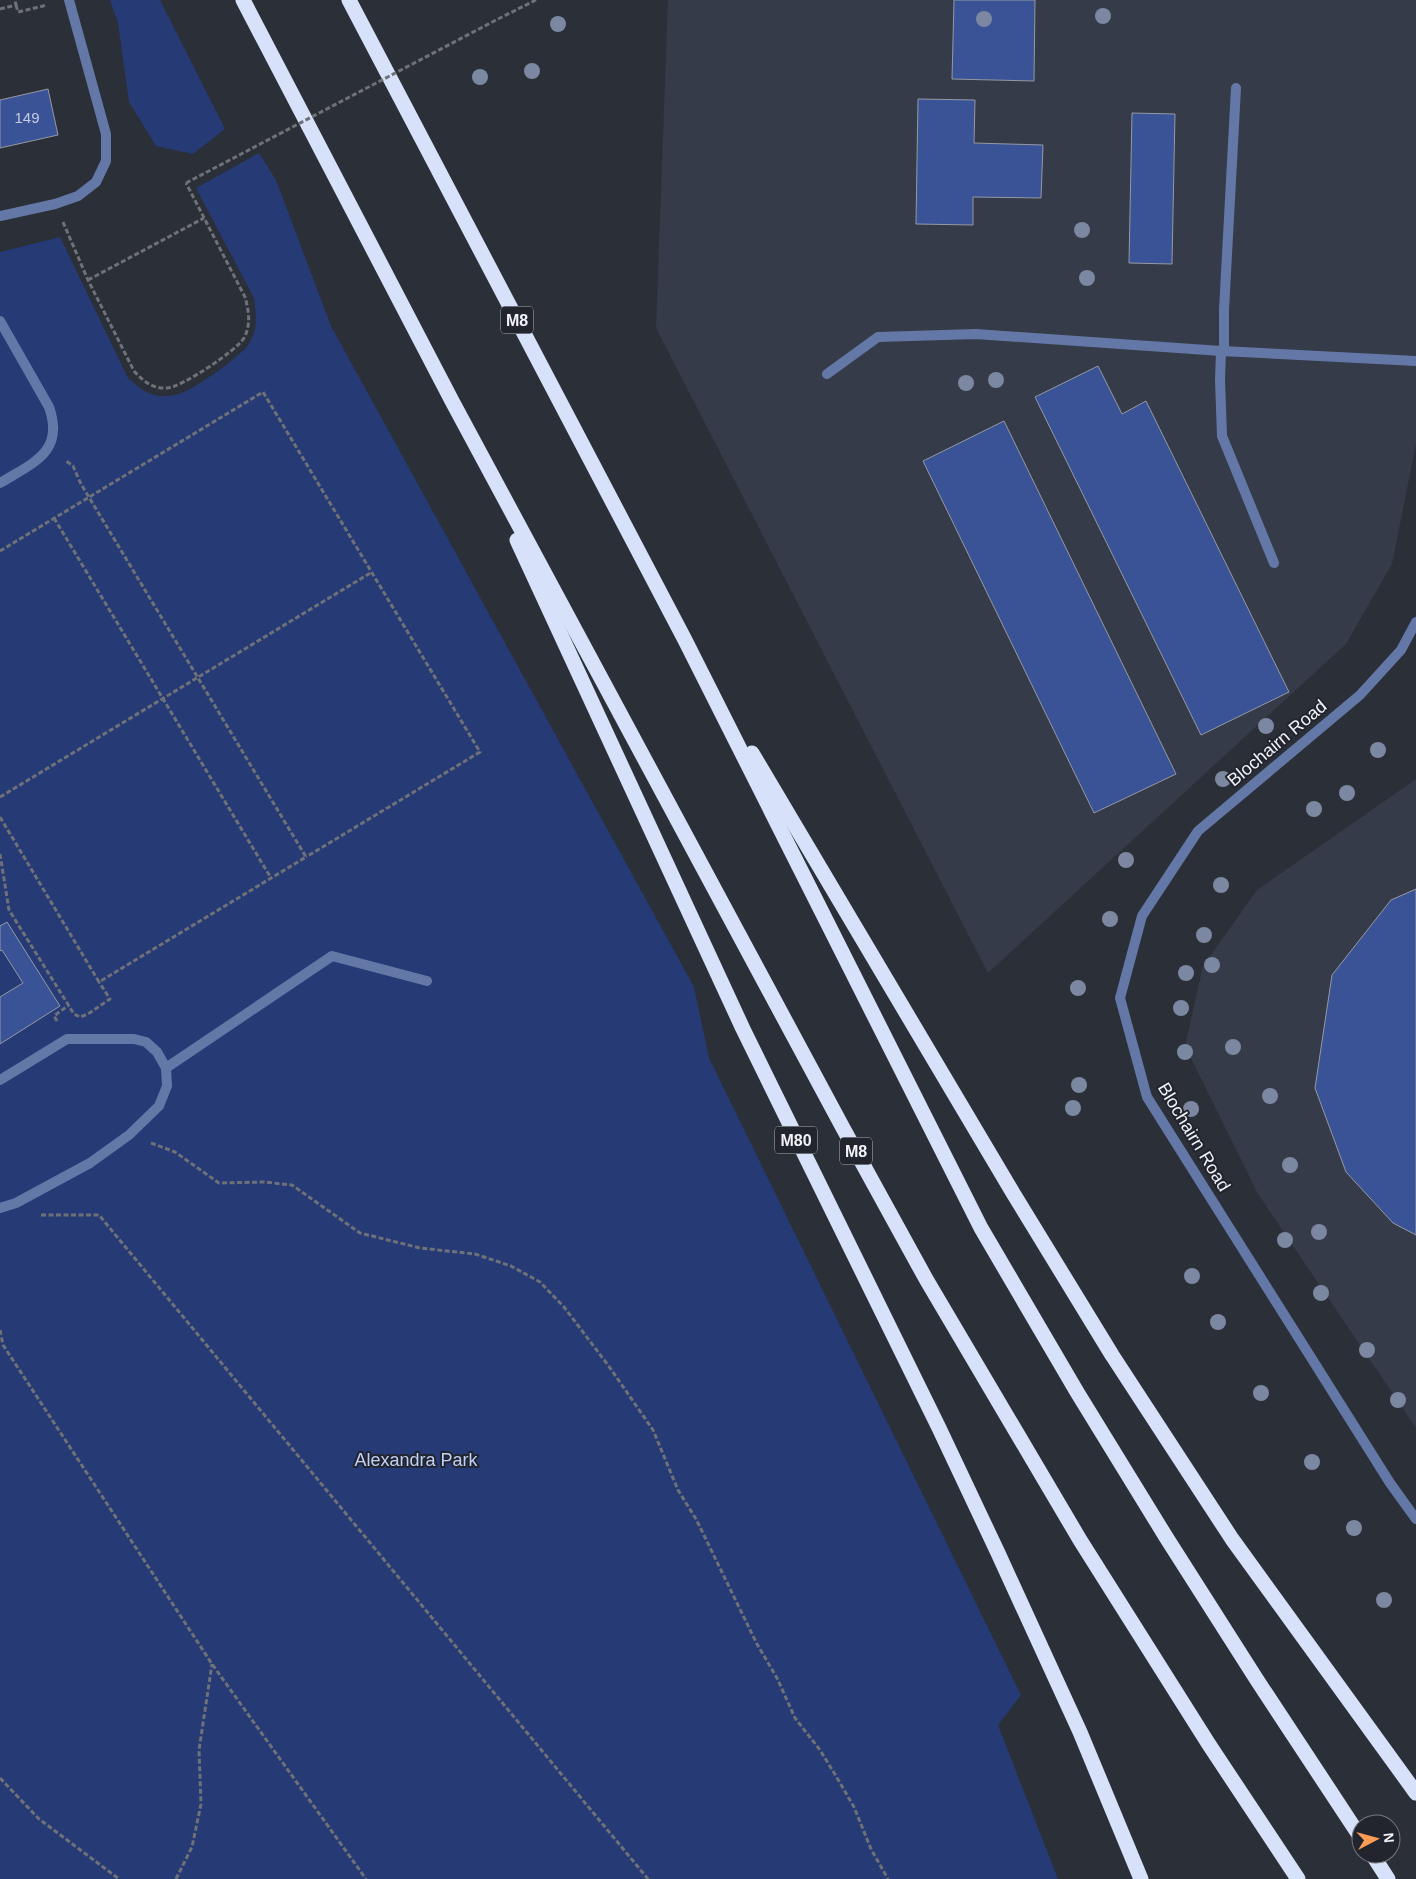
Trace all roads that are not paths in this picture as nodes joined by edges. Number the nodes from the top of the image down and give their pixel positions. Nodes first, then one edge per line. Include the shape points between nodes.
1 (68, 0) edge
2 (243, 0) edge
3 (349, 0) edge
4 (1236, 88) dead end
5 (0, 216) edge
6 (0, 321) edge
7 (1223, 351) junction
8 (1416, 361) edge
9 (827, 374) dead end
10 (452, 401) junction
11 (0, 483) edge
12 (1274, 563) dead end
13 (1416, 622) edge
14 (685, 640) junction
15 (426, 981) dead end
16 (166, 1068) junction
17 (0, 1080) edge
18 (0, 1208) edge
19 (1416, 1519) edge
20 (1416, 1793) edge
21 (1351, 1823) edge
22 (1378, 1864) edge
23 (1141, 1879) edge
24 (1298, 1879) edge
25 (1388, 1879) edge

1 - 5 street via 106,134 106,161 96,182 78,196
2 - 10 highway, M8
3 - 14 highway, M8
4 - 7 street
6 - 11 street via 54,421 54,435 49,448 39,459
7 - 8 street
7 - 9 street via 976,334 878,337
7 - 12 street via 1220,380 1222,436
10 - 23 highway, M80 via 743,1029 998,1553 1080,1732
10 - 24 highway, M8 via 926,1279 1080,1540
13 - 19 street, Blochairn Road via 1401,650 1360,695 1198,832 1142,916 1120,998 1147,1097 1390,1483
14 - 20 highway via 1112,1355 1232,1539
14 - 21 highway, M8 via 982,1228 1166,1537
15 - 16 street via 332,956
16 - 17 street via 157,1052 146,1042 134,1038 67,1039
16 - 18 street via 167,1086 159,1106 129,1135 90,1163 16,1203
22 - 25 highway

